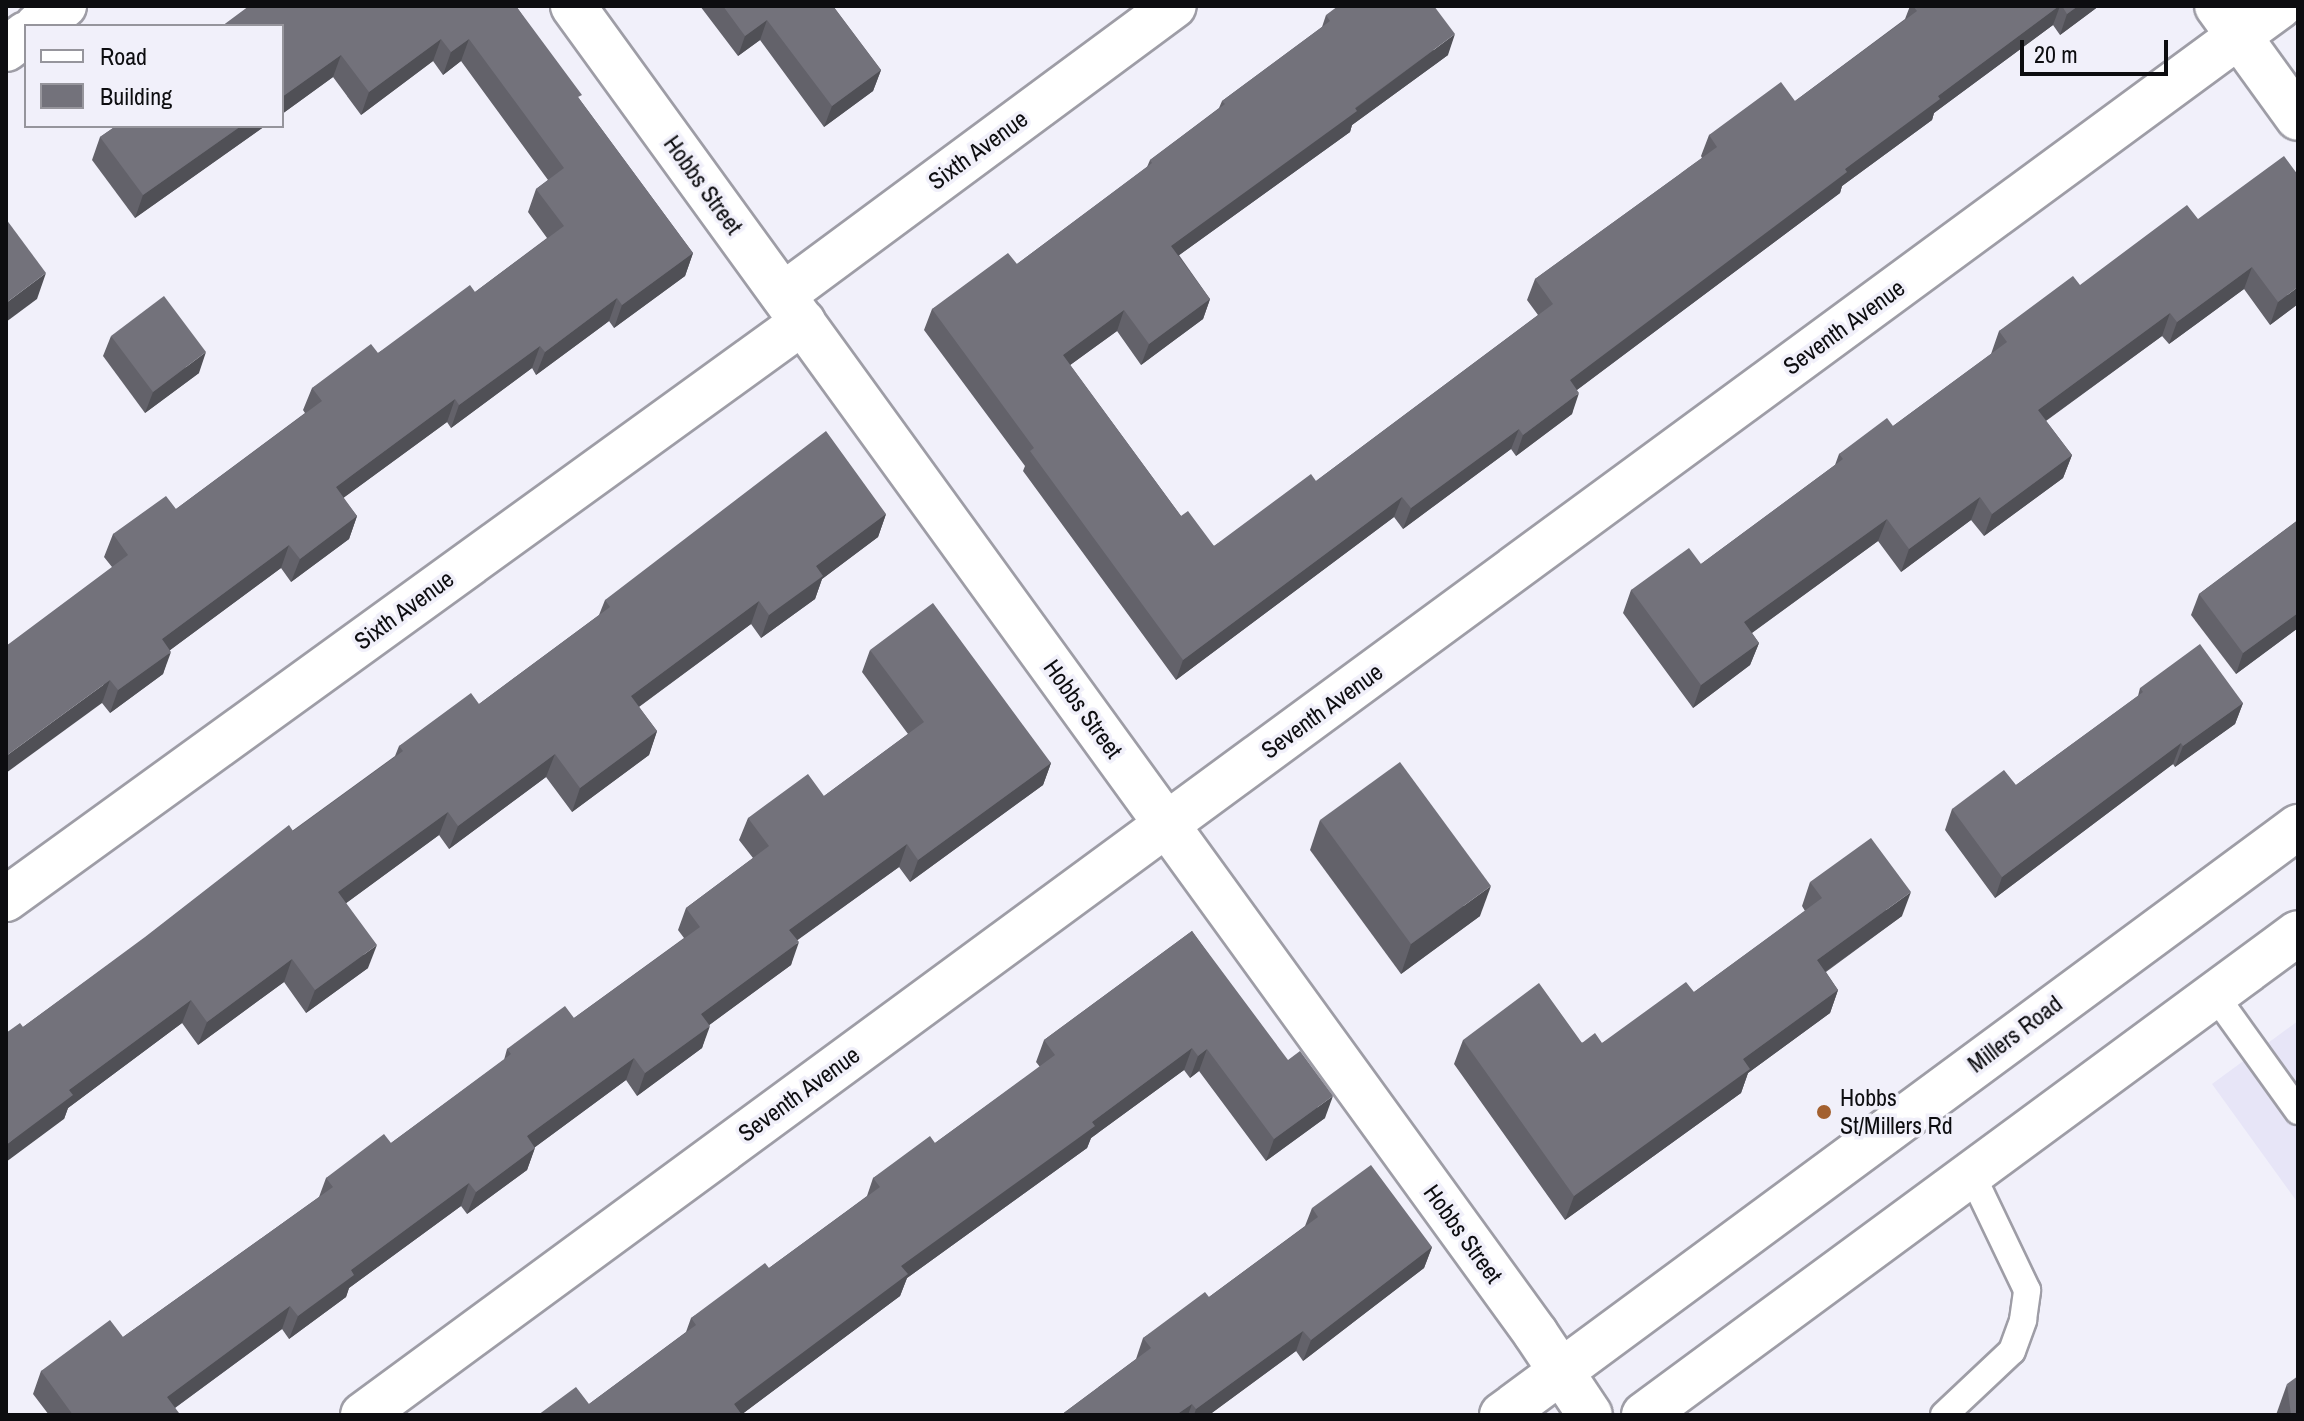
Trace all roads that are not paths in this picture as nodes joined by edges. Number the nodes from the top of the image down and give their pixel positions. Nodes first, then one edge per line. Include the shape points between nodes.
1 (64, 6) edge
2 (573, 6) edge
3 (1174, 6) edge
4 (2280, 6) edge
5 (2227, 21) edge
6 (40, 24) edge
7 (24, 36) edge
8 (6, 49) edge
9 (2298, 118) edge
10 (793, 308) junction
11 (1167, 824) junction
12 (2298, 827) edge
13 (6, 899) edge
14 (2298, 933) edge
15 (2214, 994) junction
16 (2298, 1111) edge
17 (1972, 1175) junction
18 (1560, 1372) junction
19 (363, 1415) edge
20 (1502, 1415) edge
21 (1590, 1415) edge
22 (1644, 1415) edge
23 (1944, 1415) edge

1 - 6 street
2 - 10 street, Hobbs Street
3 - 10 street, Sixth Avenue
4 - 5 street, Seventh Avenue
5 - 9 street
5 - 11 street, Seventh Avenue
7 - 8 street
10 - 11 street, Hobbs Street
10 - 13 street, Sixth Avenue
11 - 18 street, Hobbs Street
11 - 19 street, Seventh Avenue
12 - 18 street, Millers Road
14 - 15 street
15 - 16 lane
15 - 17 street
17 - 22 street
17 - 23 lane via 2027,1290 2012,1351
18 - 20 street, Millers Road
18 - 21 street, Hobbs Street

